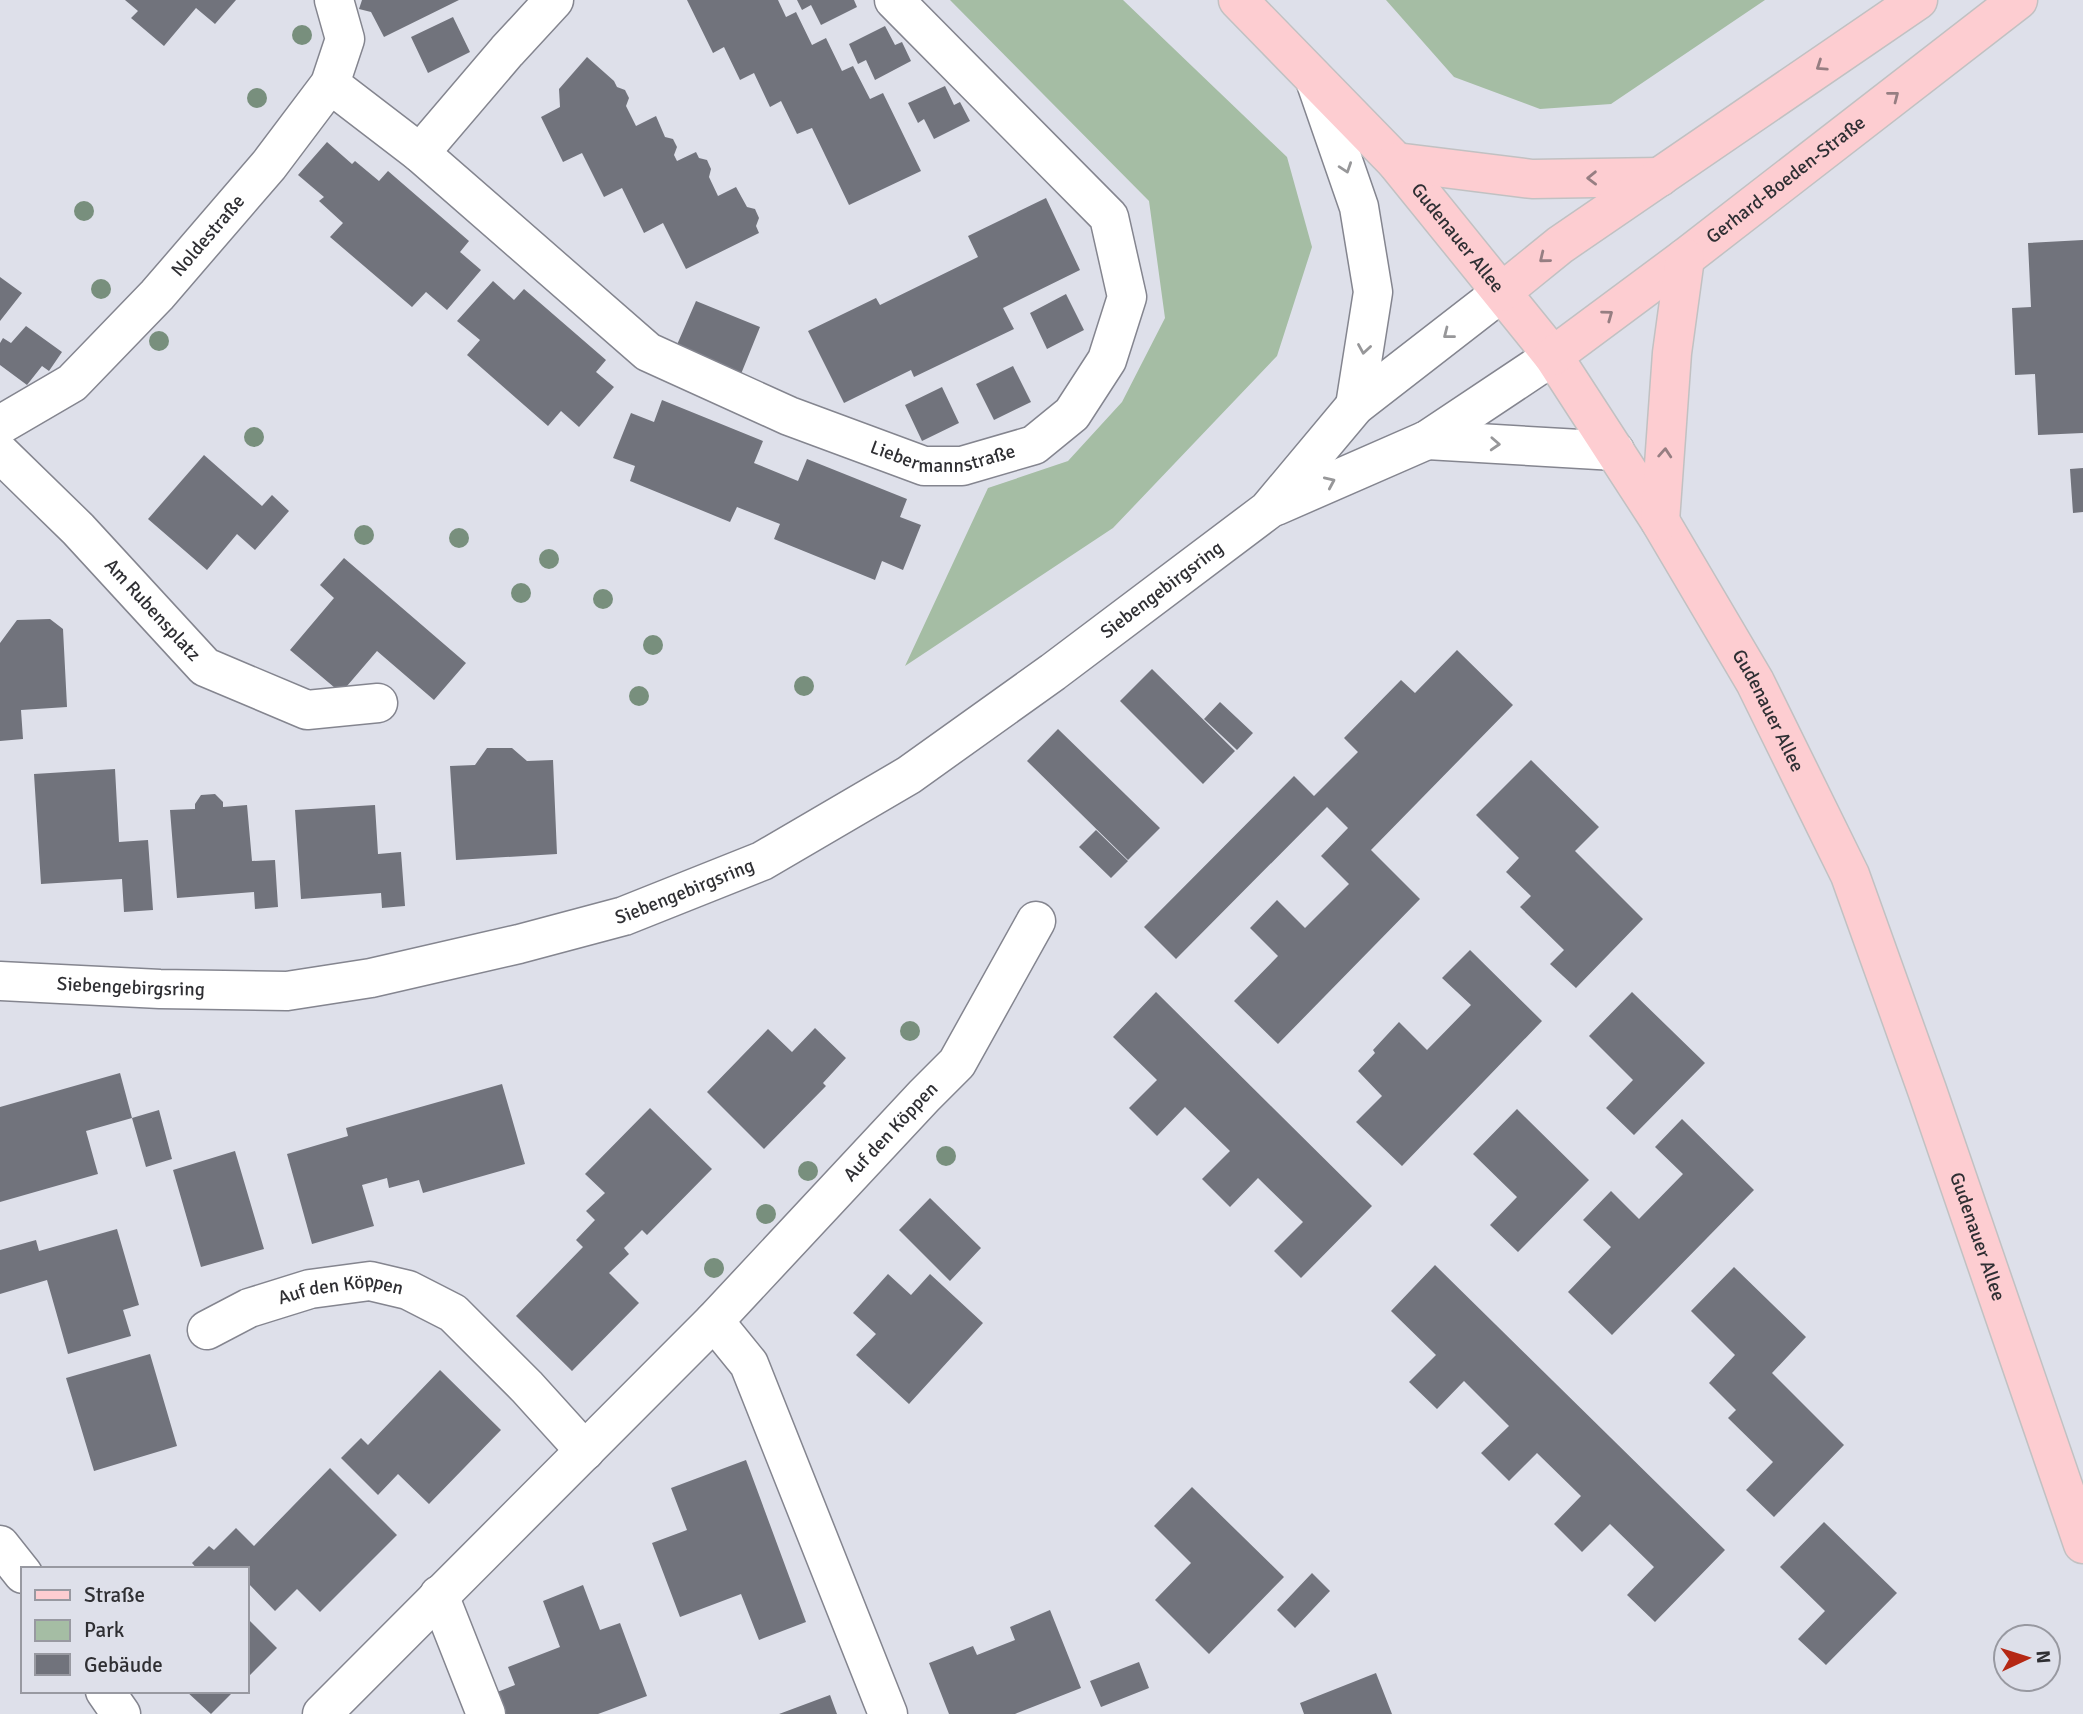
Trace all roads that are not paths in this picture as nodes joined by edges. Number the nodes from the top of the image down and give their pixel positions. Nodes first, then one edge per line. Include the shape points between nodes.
1 (334, 0) edge
2 (554, 0) edge
3 (894, 0) edge
4 (1238, 0) edge
5 (1918, 0) edge
6 (2018, 0) edge
7 (1315, 80) junction
8 (330, 84) junction
9 (419, 153) junction
10 (1396, 162) junction
11 (1660, 177) junction
12 (1685, 258) junction
13 (1502, 292) junction
14 (1553, 356) junction
15 (1354, 406) junction
16 (0, 425) edge
17 (1427, 440) junction
18 (1615, 451) junction
19 (0, 453) edge
20 (1268, 510) junction
21 (1660, 521) junction
22 (378, 703) dead end
23 (1036, 921) dead end
24 (0, 981) edge
25 (714, 1321) junction
26 (207, 1330) dead end
27 (585, 1451) junction
28 (2083, 1544) edge
29 (0, 1545) edge
30 (21, 1571) edge
31 (439, 1595) junction
32 (106, 1693) edge
33 (121, 1714) edge
34 (322, 1714) edge
35 (486, 1714) edge
36 (888, 1714) edge

1 - 8 street, Noldestraße via 345,39
2 - 9 street
3 - 9 street, Liebermannstraße via 1109,217 1127,297 1107,360 1072,414 1034,445 962,466 924,466 789,416 648,352
4 - 7 main road, Gudenauer Allee
5 -> 11 main road
12 -> 6 main road, Gerhard-Boeden-Straße
7 - 10 main road, Gudenauer Allee
7 -> 15 street via 1359,207 1373,292
8 - 9 street, Liebermannstraße
8 - 16 street, Noldestraße via 269,165 72,383
11 -> 10 main road via 1532,179
10 - 13 main road, Gudenauer Allee
11 -> 13 main road
14 -> 12 main road, Gerhard-Boeden-Straße
21 -> 12 main road via 1672,354
13 - 14 main road, Gudenauer Allee
13 -> 15 street, Siebengebirgsring
14 - 17 street, Siebengebirgsring
14 - 18 main road, Gudenauer Allee
15 - 20 street, Siebengebirgsring
17 -> 18 street
20 -> 17 street, Siebengebirgsring
18 - 21 main road, Gudenauer Allee
19 - 22 street, Am Rubensplatz via 78,529 205,667 307,710
20 - 24 street, Siebengebirgsring via 909,775 762,861 624,916 371,978 286,991
21 - 28 main road, Gudenauer Allee via 1755,682 1850,875
23 - 25 street, Auf den Köppen via 957,1063
25 - 27 street, Auf den Köppen
25 - 36 street via 749,1364
26 - 27 street, Auf den Köppen via 249,1308 310,1289 370,1281 408,1290 453,1313
27 - 31 street, Auf den Köppen
29 - 30 street
31 - 34 street, Auf den Köppen
31 - 35 street
32 - 33 street

